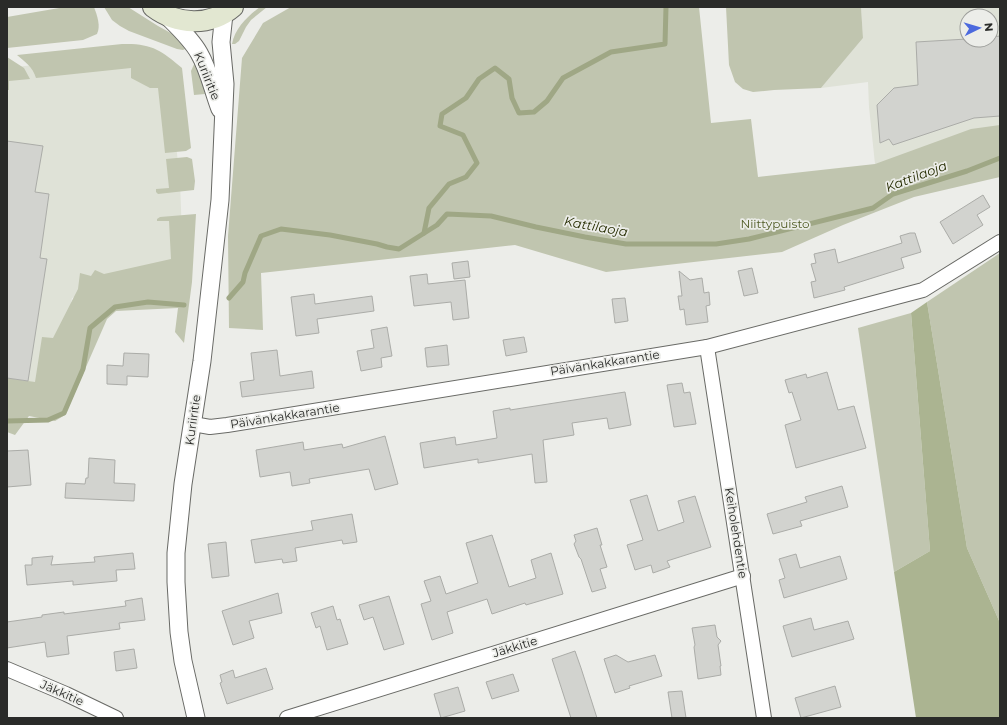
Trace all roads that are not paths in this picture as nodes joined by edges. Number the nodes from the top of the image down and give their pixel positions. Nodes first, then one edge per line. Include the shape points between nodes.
1 (229, 11) edge
2 (161, 12) edge
3 (223, 121) junction
4 (1000, 242) edge
5 (707, 347) junction
6 (193, 424) junction
7 (743, 576) junction
8 (7, 669) edge
9 (116, 718) edge
10 (196, 718) edge
11 (287, 718) edge
12 (764, 718) edge

1 - 2 main road via 201,22 187,22
1 - 3 street, Kuriiritie via 220,42 224,84
2 - 3 street, Kuriiritie via 184,33 199,53
3 - 6 street, Kuriiritie via 219,208
4 - 5 street, Päivänkakkarantie via 923,290
5 - 6 street, Päivänkakkarantie via 227,426
5 - 7 street, Keiholehdentie
6 - 10 street, Kuriiritie via 178,524 176,582 183,661
7 - 11 street, Jäkkitie
7 - 12 street, Keiholehdentie
8 - 9 street, Jäkkitie

